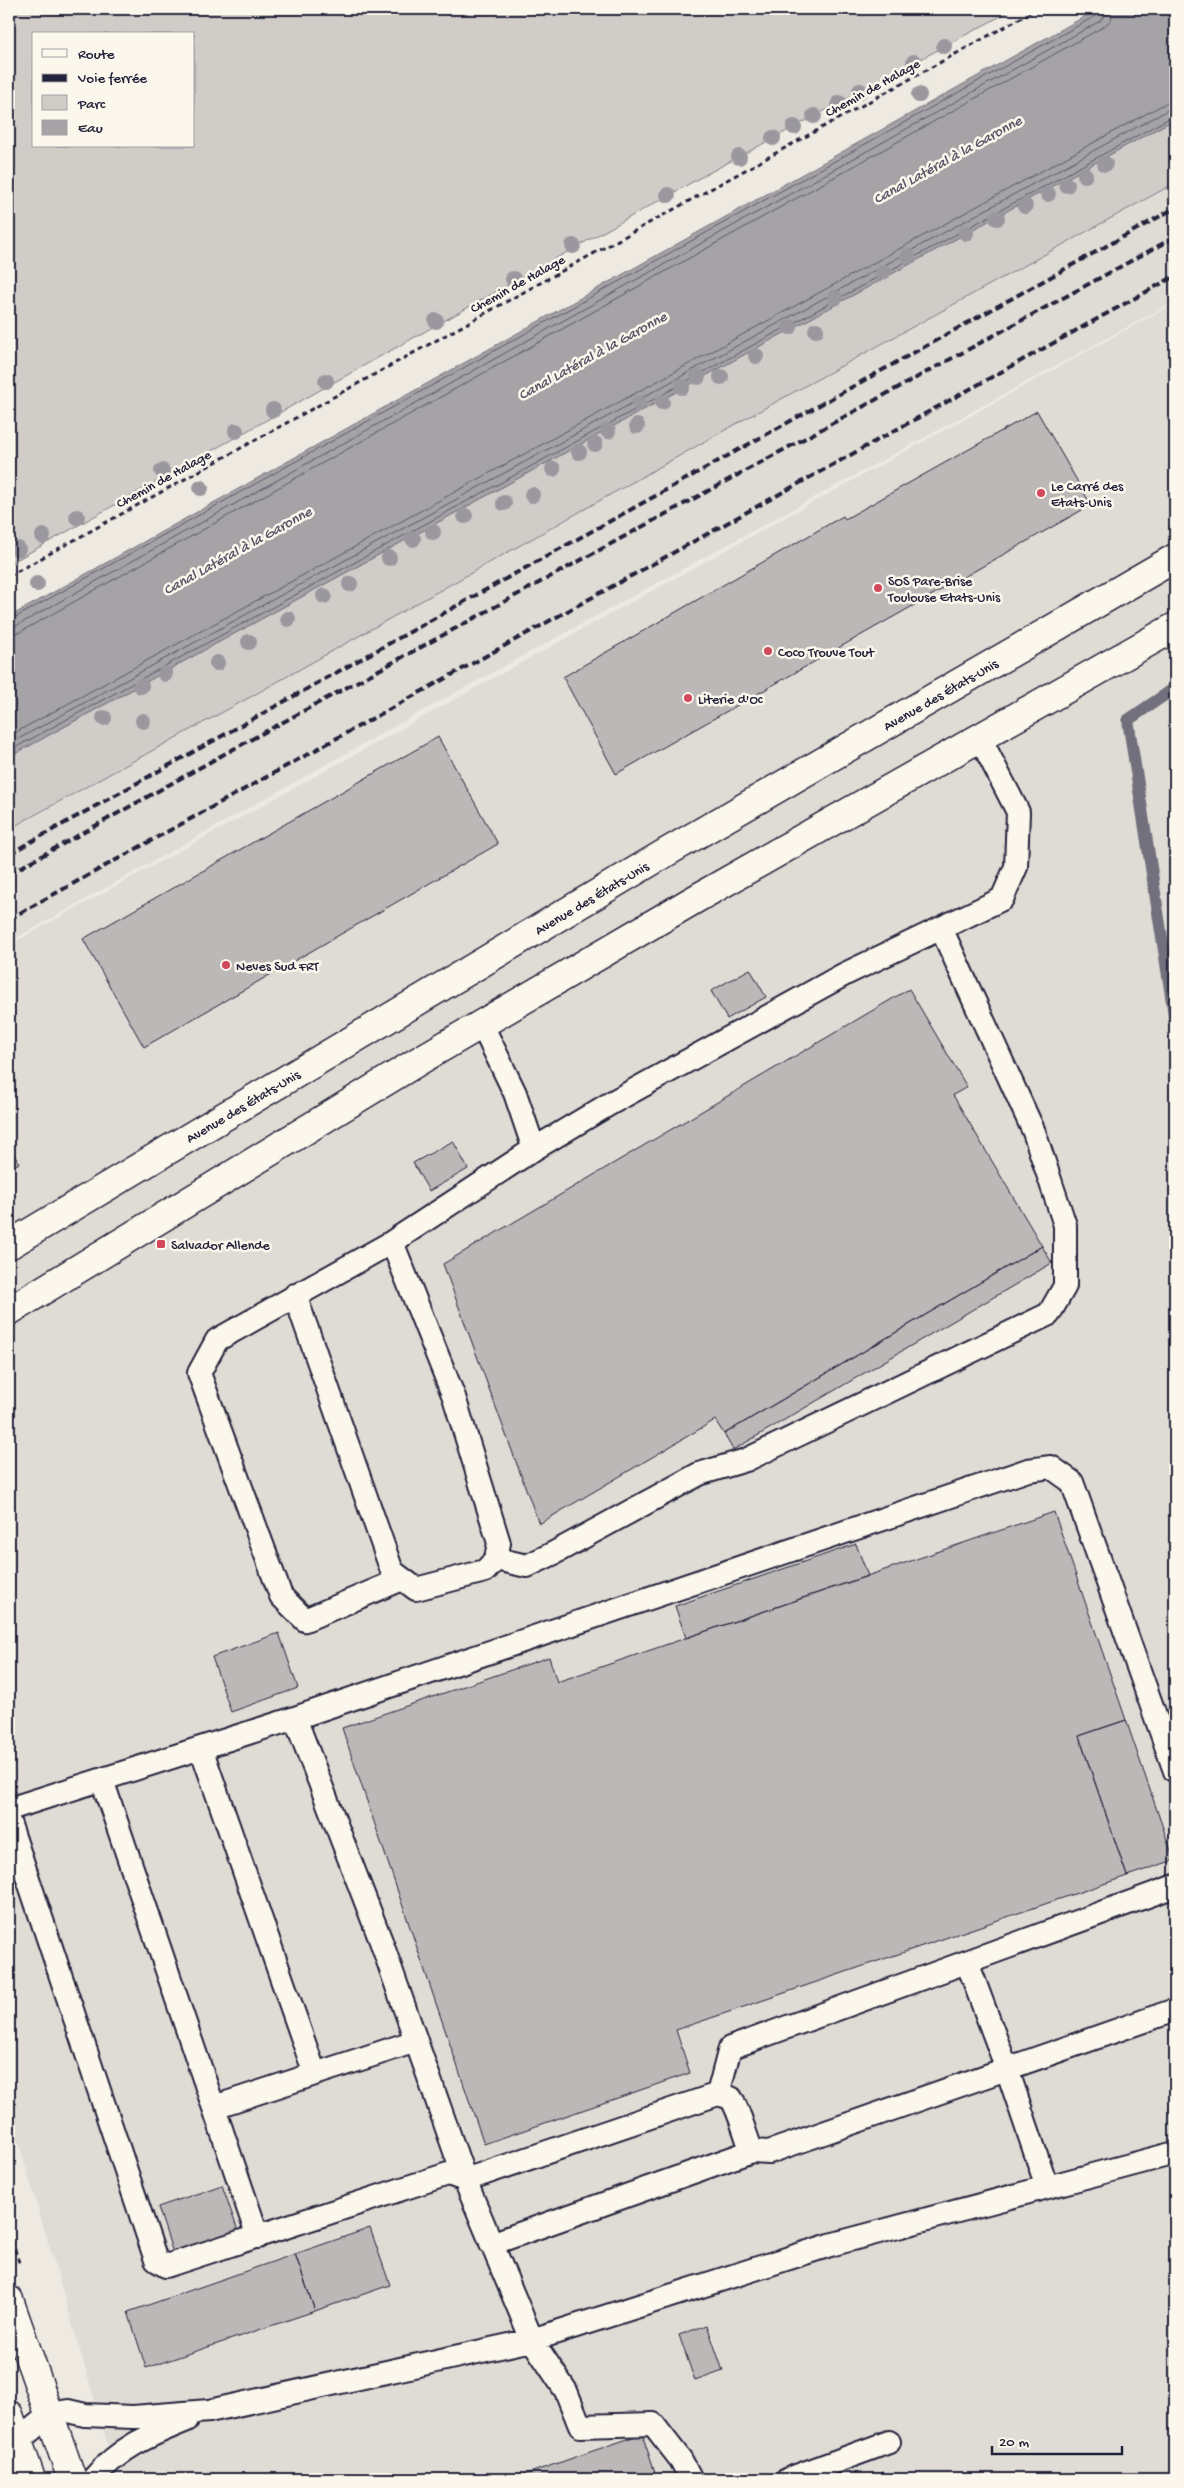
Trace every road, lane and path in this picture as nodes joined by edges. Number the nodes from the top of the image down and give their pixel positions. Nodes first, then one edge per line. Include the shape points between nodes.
1 (1037, 9) edge
2 (1175, 558) edge
3 (9, 576) edge
4 (1175, 626) edge
5 (980, 738) junction
6 (941, 928) junction
7 (482, 1025) junction
8 (534, 1148) junction
9 (392, 1242) junction
10 (9, 1245) edge
11 (295, 1295) junction
12 (9, 1310) edge
13 (496, 1559) junction
14 (402, 1579) junction
15 (295, 1718) junction
16 (201, 1748) junction
17 (1175, 1771) edge
18 (102, 1780) junction
19 (9, 1809) edge
20 (9, 1822) edge
21 (1175, 1886) edge
22 (967, 1962) junction
23 (1175, 2010) edge
24 (416, 2041) junction
25 (1007, 2069) junction
26 (315, 2074) junction
27 (718, 2094) junction
28 (214, 2107) junction
29 (752, 2151) junction
30 (1175, 2153) edge
31 (465, 2180) junction
32 (1047, 2188) junction
33 (258, 2237) junction
34 (491, 2244) junction
35 (9, 2300) edge
36 (532, 2340) junction
37 (209, 2411) junction
38 (50, 2414) junction
39 (9, 2415) edge
40 (18, 2441) junction
41 (889, 2442) dead end
42 (31, 2479) edge
43 (72, 2479) edge
44 (93, 2479) edge
45 (691, 2479) edge
46 (788, 2479) edge

1 - 3 path, Chemin de Halage
2 - 10 main road, Avenue des États-Unis via 667,852
4 - 5 main road
5 - 6 lane via 1018,812 1016,867 1002,898
5 - 7 main road via 692,901
6 - 8 lane via 845,974
6 - 13 lane via 1034,1132 1065,1225 1065,1286 1049,1314 746,1460 699,1474 527,1566
7 - 8 lane via 515,1093
7 - 12 main road
8 - 9 lane
9 - 11 lane
9 - 13 lane via 454,1397 499,1543
11 - 14 lane via 392,1571
11 - 14 lane via 217,1340 199,1374 281,1596 306,1620
13 - 14 lane via 485,1571 416,1589
15 - 16 lane
15 - 17 lane via 1028,1470 1051,1467 1072,1482
15 - 24 lane
16 - 18 lane
16 - 26 lane
18 - 19 lane
18 - 28 lane
20 - 33 lane via 156,2260 166,2266
21 - 22 lane
22 - 25 lane
22 - 27 lane via 730,2048
23 - 25 lane
24 - 26 lane
24 - 31 lane
25 - 29 lane via 769,2152
25 - 32 lane
26 - 28 lane
27 - 29 lane via 731,2098 739,2110
27 - 31 lane
28 - 33 lane
29 - 34 lane
30 - 32 lane
31 - 33 lane via 448,2174
31 - 34 lane
32 - 36 lane via 830,2245
34 - 36 lane
35 - 38 main road
36 - 37 lane
36 - 45 lane via 566,2391 580,2426 653,2424 681,2460
37 - 38 lane via 133,2417 68,2411
37 - 44 lane via 140,2439 104,2466
38 - 40 lane
38 - 43 main road
39 - 40 main road
40 - 42 main road
41 - 46 lane

